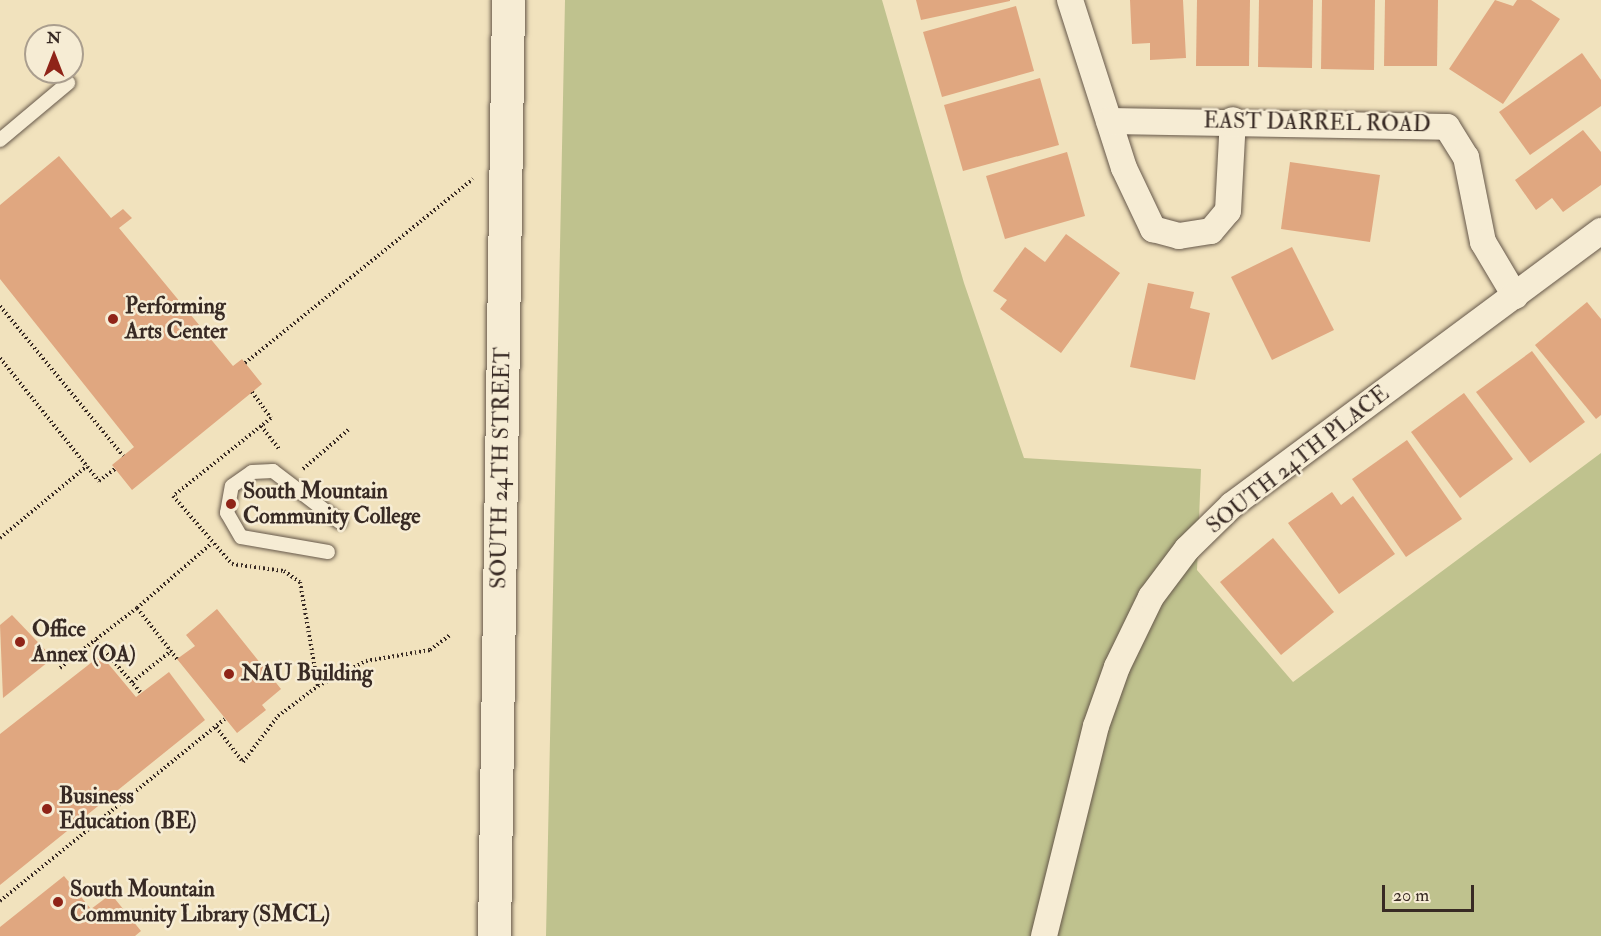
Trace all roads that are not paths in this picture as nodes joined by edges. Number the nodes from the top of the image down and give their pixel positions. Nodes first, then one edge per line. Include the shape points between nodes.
1 (508, 0) edge
2 (1070, 0) edge
3 (67, 84) edge
4 (1233, 120) junction
5 (1109, 121) junction
6 (0, 140) edge
7 (1601, 231) edge
8 (1515, 296) junction
9 (340, 522) dead end
10 (328, 552) dead end
11 (494, 936) edge
12 (1044, 936) edge

1 - 11 main road, SOUTH 24TH STREET
2 - 5 street
3 - 6 lane
4 - 5 street, EAST DARREL ROAD
4 - 5 street via 1228,211 1211,231 1179,236 1153,229 1140,210
4 - 8 street, EAST DARREL ROAD via 1447,127 1466,157 1483,242
7 - 8 street
8 - 12 street, SOUTH 24TH PLACE via 1232,505 1187,549 1151,597 1095,726
9 - 10 lane via 273,471 252,472 231,486 227,513 241,537

